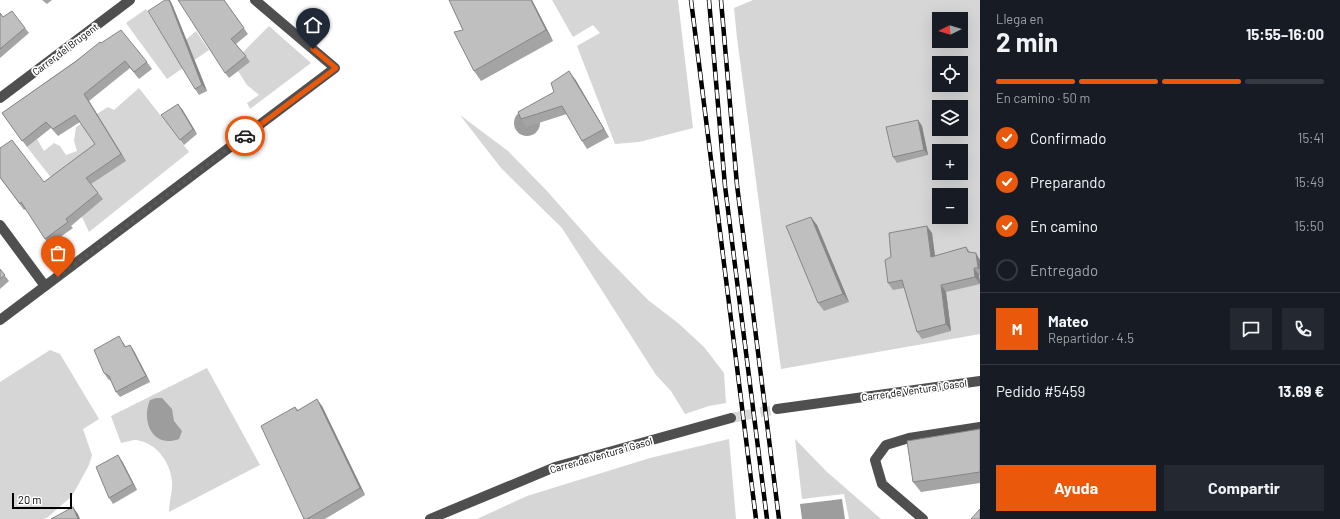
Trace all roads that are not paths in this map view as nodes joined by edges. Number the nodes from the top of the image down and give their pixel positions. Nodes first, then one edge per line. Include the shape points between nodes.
1 (130, 0) edge
2 (255, 0) edge
3 (0, 98) edge
4 (0, 225) edge
5 (45, 286) junction
6 (0, 320) edge
7 (980, 381) edge
8 (777, 409) tunnel mouth
9 (731, 418) tunnel mouth
10 (980, 427) edge
11 (430, 519) edge
12 (923, 519) edge

1 - 3 street, Carrer del Brugent
2 - 5 street via 336,68
4 - 5 street
5 - 6 street
7 - 8 street, Carrer de Ventura i Gasol
9 - 11 street, Carrer de Ventura i Gasol via 555,467
10 - 12 street via 910,438 886,445 875,460 882,484

